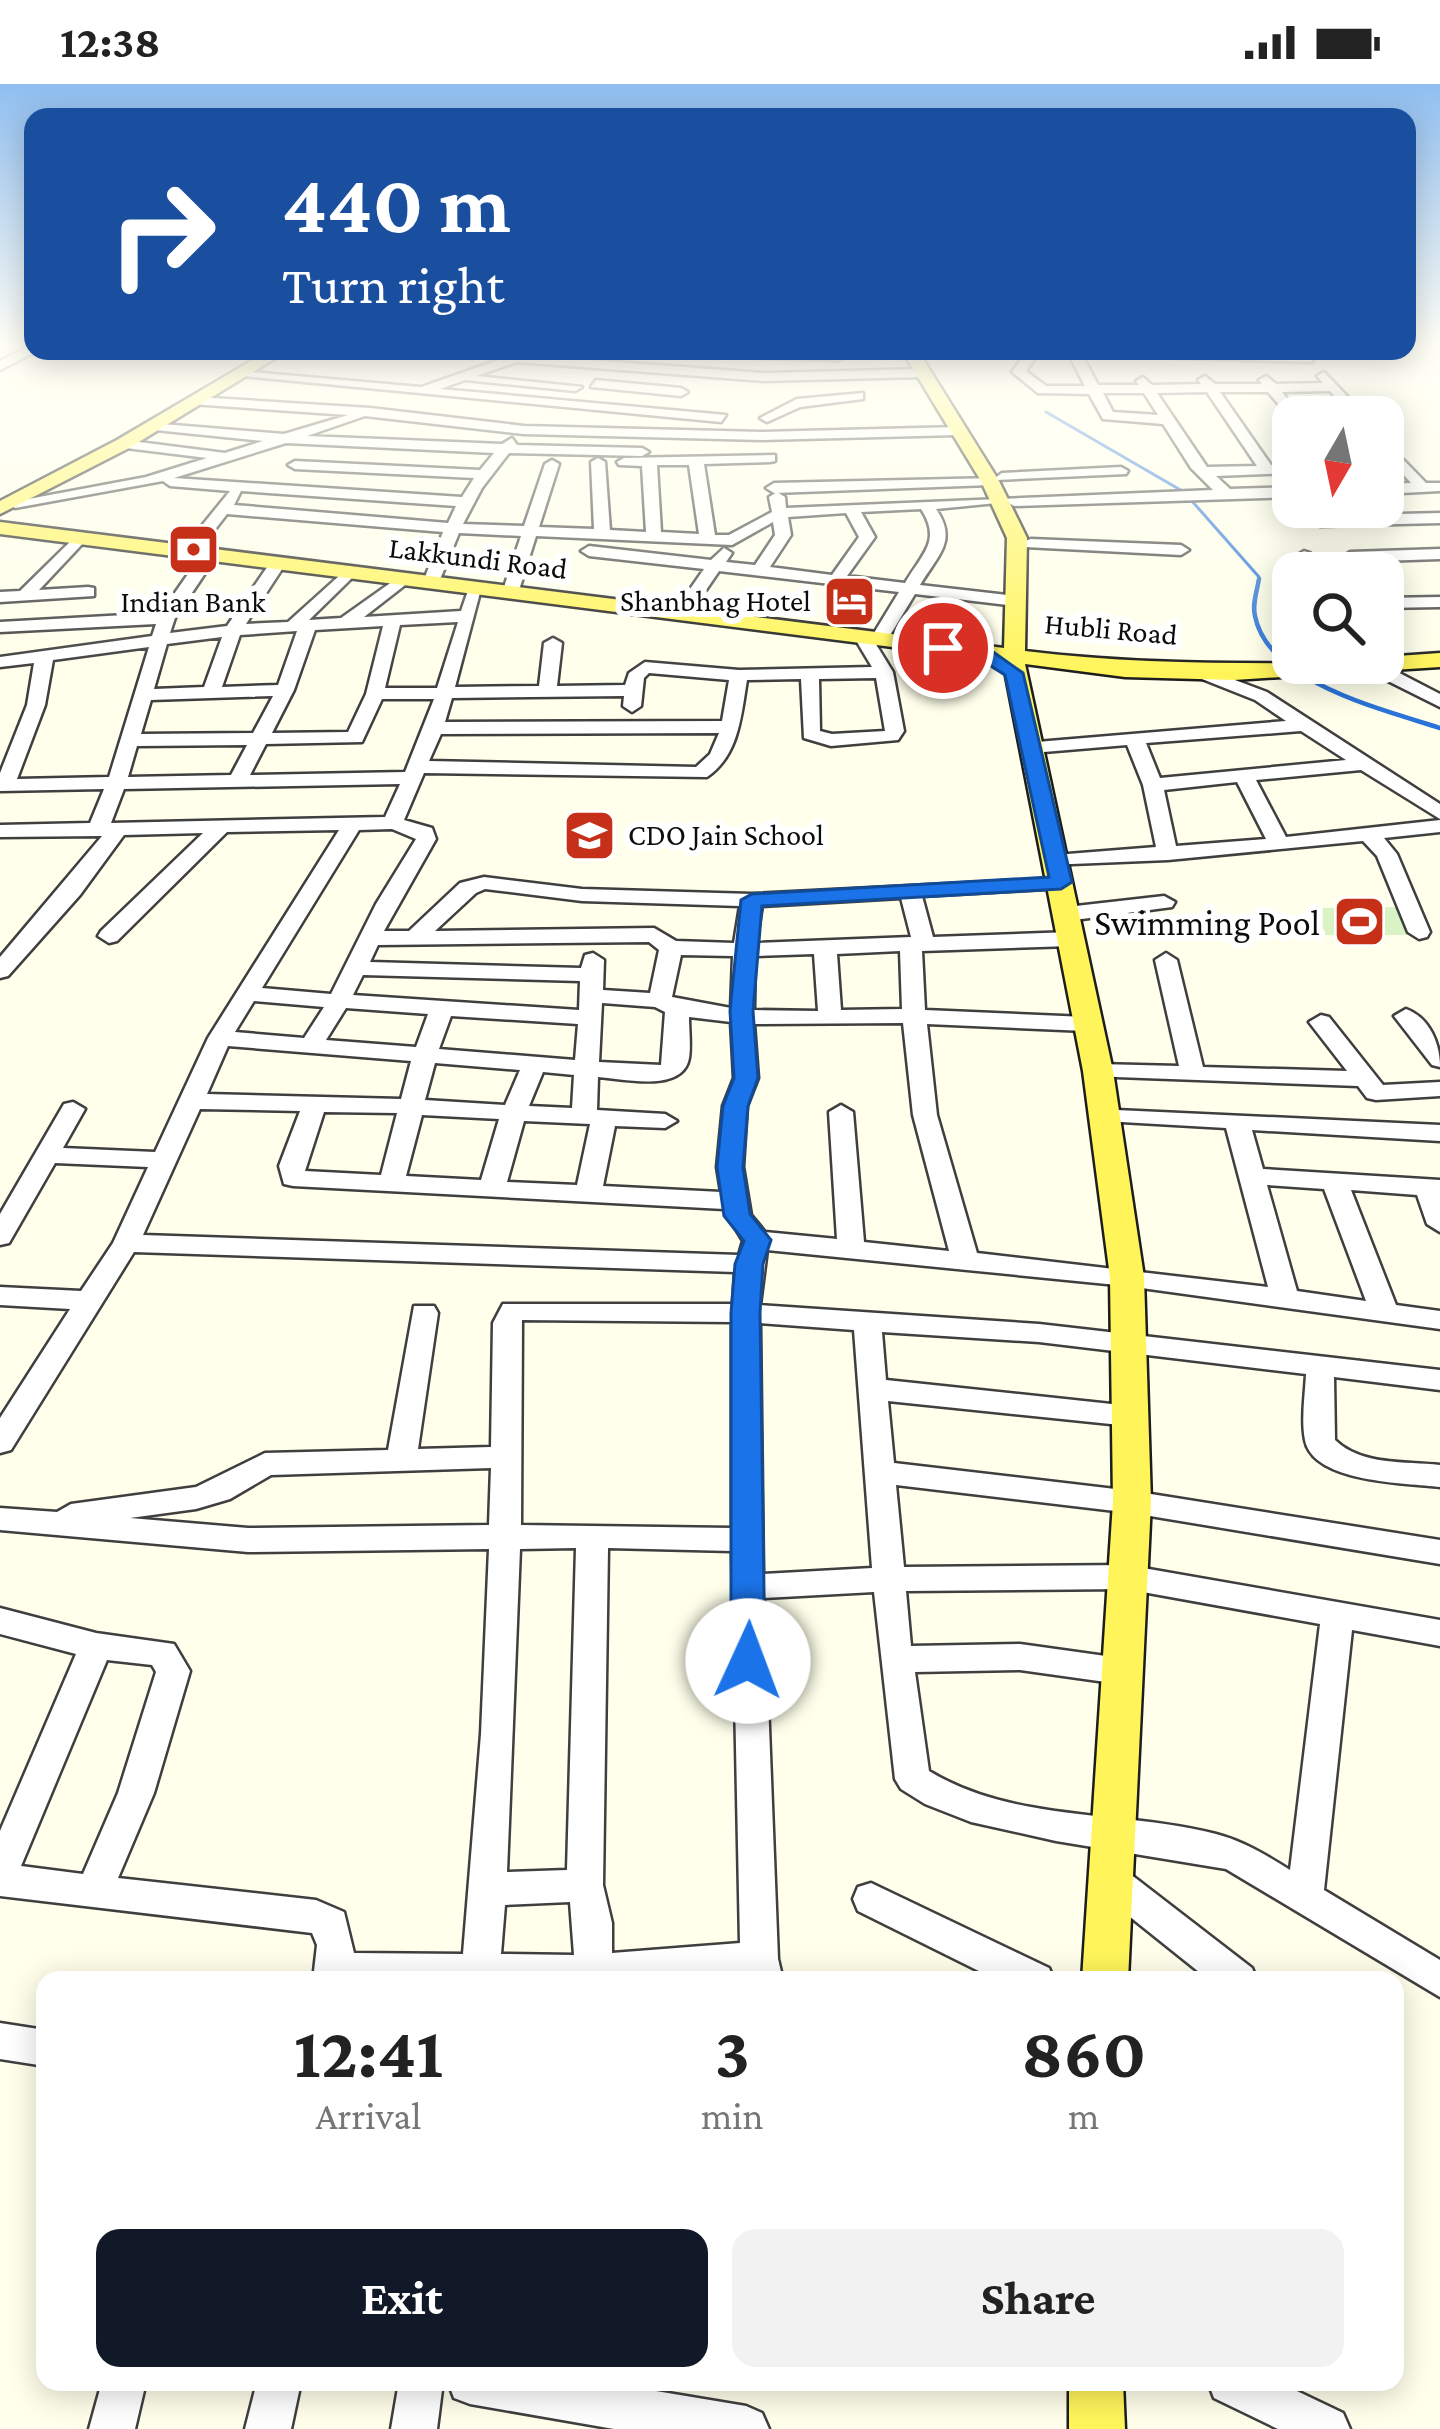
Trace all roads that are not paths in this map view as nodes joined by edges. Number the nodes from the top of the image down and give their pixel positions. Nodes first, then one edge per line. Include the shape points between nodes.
1 (95, 453) edge
2 (106, 453) edge
3 (209, 453) edge
4 (243, 453) edge
5 (328, 453) edge
6 (500, 453) edge
7 (590, 453) edge
8 (768, 453) edge
9 (976, 453) edge
10 (981, 453) edge
11 (1191, 453) edge
12 (1256, 453) edge
13 (235, 456) junction
14 (645, 457) junction
15 (770, 458) junction
16 (696, 461) junction
17 (598, 462) junction
18 (1404, 462) edge
19 (552, 464) junction
20 (295, 465) junction
21 (879, 468) dead end
22 (823, 470) dead end
23 (1267, 470) junction
24 (1272, 470) edge
25 (1121, 471) dead end
26 (483, 472) junction
27 (1204, 472) junction
28 (460, 473) junction
29 (996, 479) junction
30 (148, 482) junction
31 (885, 485) junction
32 (236, 486) junction
33 (829, 487) junction
34 (1431, 487) edge
35 (774, 488) junction
36 (314, 492) junction
37 (1272, 493) edge
38 (1217, 494) junction
39 (1007, 501) junction
40 (466, 502) junction
41 (5, 505) edge
42 (926, 505) junction
43 (850, 507) junction
44 (226, 509) junction
45 (782, 513) junction
46 (1440, 518) edge
47 (0, 525) edge
48 (452, 528) junction
49 (602, 536) junction
50 (79, 538) junction
51 (654, 538) junction
52 (527, 540) junction
53 (708, 540) junction
54 (732, 540) junction
55 (1031, 544) junction
56 (201, 550) junction
57 (1181, 550) dead end
58 (1346, 552) edge
59 (1440, 554) edge
60 (1404, 555) edge
61 (278, 563) junction
62 (716, 566) junction
63 (759, 571) junction
64 (349, 572) junction
65 (433, 577) junction
66 (403, 579) junction
67 (835, 582) junction
68 (512, 586) junction
69 (476, 589) junction
70 (912, 590) junction
71 (88, 592) dead end
72 (26, 595) junction
73 (0, 597) edge
74 (1016, 601) junction
75 (1404, 602) edge
76 (1440, 602) edge
77 (685, 608) junction
78 (465, 616) junction
79 (166, 618) junction
80 (393, 619) junction
81 (347, 622) junction
82 (300, 626) junction
83 (0, 627) edge
84 (232, 630) junction
85 (873, 635) junction
86 (160, 640) junction
87 (553, 644) dead end
88 (1022, 655) junction
89 (1440, 657) edge
90 (44, 658) junction
91 (1404, 659) edge
92 (0, 662) edge
93 (1272, 664) edge
94 (1272, 669) edge
95 (1218, 670) junction
96 (884, 672) junction
97 (811, 673) junction
98 (739, 674) junction
99 (1404, 678) edge
100 (285, 690) junction
101 (634, 690) junction
102 (548, 692) junction
103 (211, 693) junction
104 (444, 693) junction
105 (375, 694) junction
106 (142, 695) junction
107 (1440, 701) edge
108 (1303, 725) junction
109 (730, 727) junction
110 (434, 728) junction
111 (630, 728) junction
112 (1030, 732) junction
113 (130, 740) junction
114 (1136, 740) junction
115 (261, 741) junction
116 (9, 751) edge
117 (1362, 764) junction
118 (414, 773) junction
119 (1244, 776) junction
120 (117, 782) junction
121 (237, 782) junction
122 (3, 785) edge
123 (1153, 785) junction
124 (1440, 813) edge
125 (393, 823) junction
126 (352, 825) junction
127 (1440, 826) edge
128 (219, 830) junction
129 (0, 831) edge
130 (106, 831) junction
131 (1369, 835) junction
132 (1279, 844) junction
133 (1168, 854) junction
134 (910, 890) junction
135 (752, 900) junction
136 (1164, 902) dead end
137 (1066, 911) junction
138 (1419, 932) dead end
139 (109, 936) dead end
140 (371, 938) junction
141 (414, 938) junction
142 (594, 938) junction
143 (825, 947) junction
144 (671, 948) junction
145 (916, 949) junction
146 (744, 950) junction
147 (1166, 960) dead end
148 (357, 968) junction
149 (0, 971) edge
150 (247, 994) junction
151 (592, 997) junction
152 (339, 1001) junction
153 (668, 1005) junction
154 (440, 1011) junction
155 (743, 1016) junction
156 (830, 1016) junction
157 (914, 1016) junction
158 (1406, 1016) dead end
159 (1321, 1022) dead end
160 (1087, 1024) junction
161 (220, 1037) junction
162 (311, 1046) junction
163 (422, 1056) junction
164 (1440, 1060) edge
165 (534, 1064) junction
166 (587, 1068) junction
167 (1098, 1071) junction
168 (1193, 1074) junction
169 (1362, 1078) junction
170 (1440, 1089) edge
171 (191, 1101) junction
172 (314, 1106) junction
173 (413, 1107) junction
174 (73, 1109) dead end
175 (842, 1112) dead end
176 (513, 1114) junction
177 (1104, 1114) junction
178 (594, 1116) junction
179 (665, 1121) dead end
180 (1237, 1122) junction
181 (1440, 1133) edge
182 (47, 1155) junction
183 (164, 1160) junction
184 (1251, 1176) junction
185 (1334, 1181) junction
186 (391, 1185) junction
187 (1434, 1188) edge
188 (492, 1189) junction
189 (588, 1194) junction
190 (734, 1201) junction
191 (1440, 1225) edge
192 (0, 1237) edge
193 (126, 1244) junction
194 (851, 1246) junction
195 (753, 1252) junction
196 (965, 1258) junction
197 (1127, 1276) junction
198 (0, 1296) edge
199 (89, 1301) junction
200 (1286, 1302) junction
201 (424, 1313) dead end
202 (746, 1313) junction
203 (1385, 1313) junction
204 (1440, 1320) edge
205 (867, 1322) junction
206 (1132, 1346) junction
207 (1320, 1365) junction
208 (1440, 1380) edge
209 (872, 1388) junction
210 (1130, 1417) junction
211 (0, 1442) edge
212 (507, 1457) junction
213 (401, 1460) junction
214 (879, 1472) junction
215 (1440, 1476) edge
216 (1132, 1502) junction
217 (12, 1520) edge
218 (592, 1536) junction
219 (504, 1538) junction
220 (748, 1540) junction
221 (1440, 1552) edge
222 (1126, 1577) junction
223 (890, 1580) junction
224 (750, 1587) junction
225 (1337, 1614) junction
226 (0, 1621) edge
227 (1440, 1633) edge
228 (95, 1646) junction
229 (896, 1659) junction
230 (1120, 1671) junction
231 (1116, 1835) junction
232 (0, 1876) edge
233 (1112, 1881) junction
234 (585, 1885) junction
235 (491, 1889) junction
236 (94, 1890) junction
237 (1305, 1898) junction
238 (871, 1899) dead end
239 (761, 1970) edge
240 (333, 1971) edge
241 (481, 1971) edge
242 (592, 1971) edge
243 (676, 1971) edge
244 (1017, 1971) edge
245 (1106, 1971) edge
246 (1227, 1971) edge
247 (1440, 1979) edge
248 (0, 2041) edge
249 (36, 2047) edge
250 (122, 2391) edge
251 (277, 2391) edge
252 (420, 2391) edge
253 (498, 2391) edge
254 (1096, 2391) edge
255 (1249, 2391) edge
256 (571, 2414) edge
257 (112, 2429) edge
258 (268, 2429) edge
259 (414, 2429) edge
260 (746, 2429) edge
261 (1096, 2429) edge
262 (1327, 2429) edge

1 - 41 main road
2 - 41 main road
3 - 13 street
4 - 13 street
5 - 20 street
6 - 26 street
7 - 14 street
8 - 15 street
9 - 29 main road
10 - 29 main road
11 - 27 street
12 - 23 street
13 - 30 street
14 - 16 street
14 - 17 street
14 - 51 street
15 - 16 street
15 - 35 street
16 - 53 street
17 - 19 street
17 - 49 street
18 - 34 street
19 - 26 street
19 - 52 street
20 - 28 street
20 - 32 street
21 - 31 street
22 - 33 street
23 - 24 street
23 - 27 street
25 - 29 street
26 - 28 street
26 - 40 street
27 - 38 street
28 - 36 street
29 - 31 street
29 - 39 main road
30 - 32 street
30 - 41 street
31 - 33 street
32 - 36 street
32 - 44 street
33 - 35 street
35 - 45 street
36 - 40 street
37 - 38 street
38 - 39 street
39 - 42 street
39 - 55 main road
39 - 74 main road via 1017,538
40 - 48 street
42 - 43 street
42 - 70 street via 941,532
43 - 45 street
43 - 67 street via 868,537
44 - 48 street
44 - 56 street
45 - 54 street
45 - 63 street via 782,541
46 - 58 street via 1320,520
47 - 50 main road, Lakkundi Road
47 - 56 main road
48 - 52 street
48 - 65 street
49 - 51 street
49 - 52 street
50 - 56 main road, Lakkundi Road
50 - 72 street
51 - 53 street
52 - 62 street
52 - 68 street
53 - 54 street
54 - 62 street
55 - 57 street
55 - 88 main road
56 - 61 main road, Lakkundi Road
56 - 65 main road
56 - 79 street
59 - 60 street
61 - 64 main road, Lakkundi Road
61 - 84 street
62 - 63 street
62 - 77 street
63 - 67 street
64 - 66 main road, Lakkundi Road
64 - 82 street
65 - 68 main road
66 - 69 main road, Lakkundi Road
66 - 81 street
67 - 70 street
68 - 77 main road
69 - 78 street
69 - 85 main road, Lakkundi Road
70 - 74 street
70 - 85 street
71 - 72 street
72 - 73 street
74 - 88 main road
75 - 76 street
77 - 85 main road
78 - 80 street
78 - 104 street
79 - 83 street
79 - 86 street
80 - 81 street
80 - 105 street
81 - 82 street
82 - 84 street
82 - 100 street
84 - 86 street
84 - 103 street
85 - 88 main road, Lakkundi Road
85 - 96 street
86 - 90 street
86 - 106 street
87 - 102 street
88 - 95 main road, Hubli Road via 1040,667 1069,661
88 - 112 main road
89 - 91 main road
90 - 92 street
90 - 116 street via 37,705
93 - 95 main road
94 - 95 main road
95 - 108 street
96 - 97 street
96 - 97 street via 895,731 883,740 811,734
97 - 98 street
98 - 101 street via 645,667
98 - 109 street
99 - 107 street
100 - 103 street
100 - 115 street
101 - 102 street
101 - 111 street
102 - 104 street
103 - 106 street
104 - 105 street
104 - 110 street
105 - 115 street via 355,738
106 - 113 street
108 - 114 street
108 - 117 street
109 - 111 street
109 - 118 street via 713,765 700,773
110 - 111 street
110 - 118 street
112 - 114 street
112 - 137 main road
113 - 115 street
113 - 120 street
114 - 123 street
115 - 121 street
116 - 122 street
117 - 119 street
117 - 124 street
118 - 121 street
118 - 125 street
119 - 123 street
119 - 132 street
120 - 121 street
120 - 122 street
120 - 130 street
123 - 133 street
125 - 126 street
125 - 140 street via 426,839
126 - 128 street
126 - 150 street
127 - 131 street
128 - 130 street
128 - 139 street
129 - 130 street
130 - 149 street via 72,890
131 - 132 street
131 - 138 street via 1388,854
132 - 133 street
133 - 137 street
134 - 135 street
134 - 137 street
134 - 145 street
135 - 141 street via 582,896 484,883
135 - 146 street
136 - 137 street
137 - 145 street
137 - 160 main road
140 - 141 street
140 - 148 street
141 - 142 street
142 - 144 street via 654,935
142 - 151 street
143 - 145 street
143 - 146 street
143 - 156 street
144 - 146 street
144 - 153 street
145 - 157 street
146 - 155 street
147 - 168 street
148 - 151 street
148 - 152 street
150 - 152 street
150 - 161 street
151 - 153 street
151 - 154 street
151 - 166 street
152 - 154 street
152 - 162 street
153 - 155 street
153 - 166 street via 678,1052 670,1070
154 - 163 street
155 - 156 street
155 - 190 street via 746,1078 735,1106
156 - 157 street
157 - 160 street
157 - 196 street via 925,1115
158 - 164 street
159 - 169 street
160 - 167 main road
161 - 162 street
161 - 171 street
162 - 163 street
163 - 165 street
163 - 173 street
165 - 166 street
165 - 176 street
166 - 178 street
167 - 168 street
167 - 177 main road
168 - 169 street
169 - 170 street via 1376,1093
171 - 172 street
171 - 183 street
172 - 173 street
172 - 186 street via 293,1178
173 - 176 street
173 - 186 street
174 - 182 street
175 - 194 street
176 - 178 street
176 - 188 street
177 - 180 street
177 - 197 main road
178 - 179 street
178 - 189 street
180 - 181 street
180 - 184 street
182 - 183 street
182 - 192 street
183 - 193 street
184 - 185 street
184 - 200 street
185 - 187 street
185 - 203 street
186 - 188 street
187 - 191 street
188 - 189 street
189 - 190 street
190 - 195 street
193 - 195 street
193 - 199 street
194 - 195 street
194 - 196 street
195 - 202 street
196 - 197 street
197 - 200 street
197 - 206 main road
198 - 199 street
199 - 211 street
200 - 203 street
201 - 213 street
202 - 205 street
202 - 212 street via 513,1311
202 - 220 street
203 - 204 street
205 - 206 street
205 - 209 street
206 - 207 street
206 - 210 main road
207 - 208 street
207 - 215 street via 1325,1450 1351,1463
209 - 210 street
209 - 214 street
210 - 216 main road
212 - 213 street
212 - 219 street
213 - 217 street via 266,1464 196,1498
214 - 216 street
214 - 223 street
216 - 221 street
216 - 222 main road
217 - 219 street via 248,1540
218 - 219 street
218 - 220 street
218 - 234 street
219 - 235 street
220 - 224 street
222 - 223 street
222 - 225 street
222 - 230 main road
223 - 224 street
223 - 229 street
224 - 239 street
225 - 227 street
225 - 237 street
226 - 228 street
228 - 232 street
228 - 236 street via 162,1653 173,1671 136,1792
229 - 230 street via 1020,1657
229 - 231 street via 907,1757 926,1791
230 - 231 main road
231 - 233 main road
231 - 237 street via 1215,1849
232 - 236 street
233 - 245 main road
233 - 246 street
234 - 235 street
234 - 242 street
235 - 241 street
236 - 240 street via 316,1917 331,1924
237 - 247 street
238 - 244 street
239 - 243 street
248 - 249 street
250 - 257 street
251 - 258 street
252 - 259 street
253 - 256 street
254 - 261 main road
255 - 262 street
256 - 260 street

